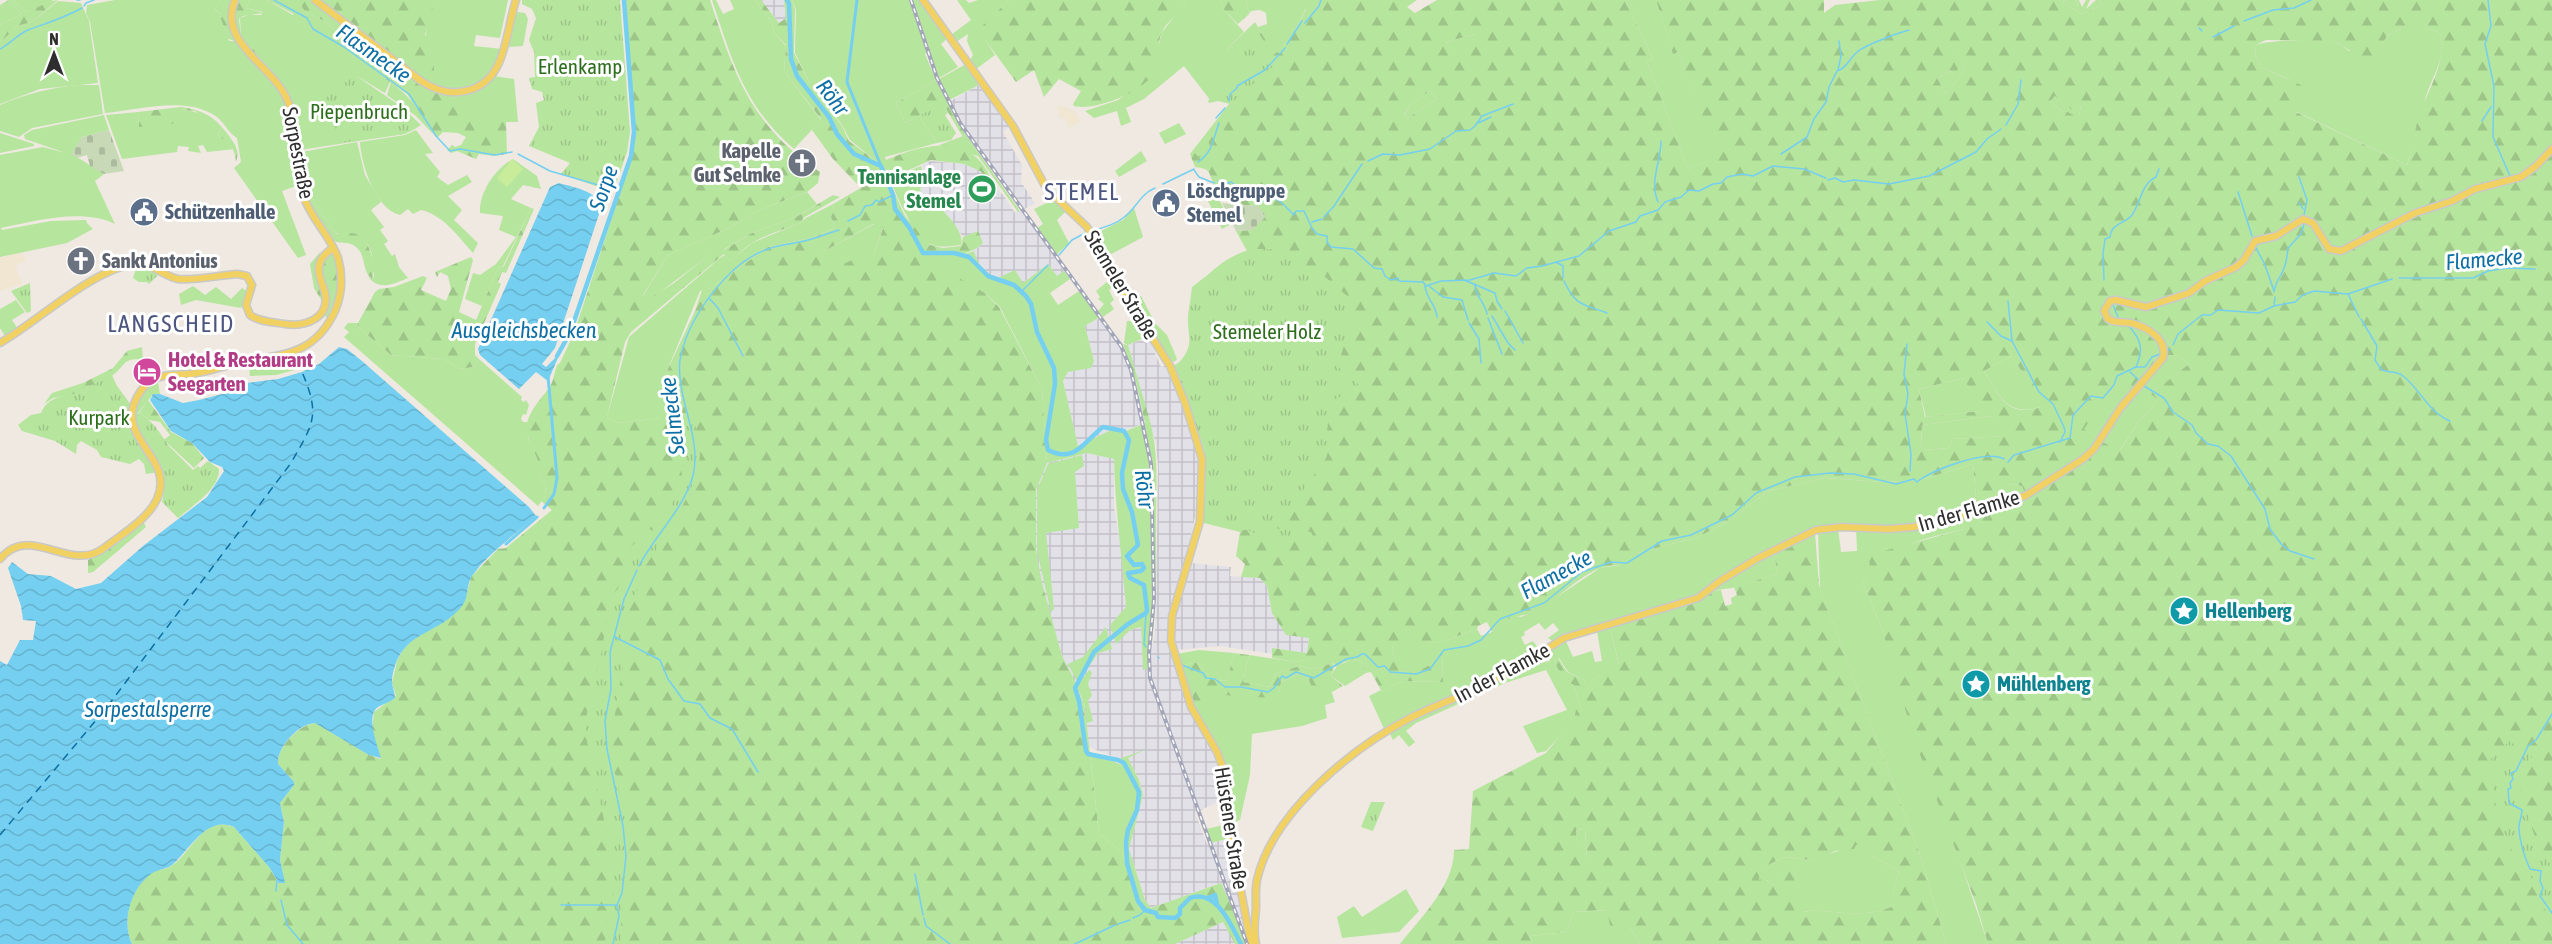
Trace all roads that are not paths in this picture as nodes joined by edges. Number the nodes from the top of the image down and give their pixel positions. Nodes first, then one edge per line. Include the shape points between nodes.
1 (235, 0) edge
2 (315, 0) edge
3 (516, 0) edge
4 (923, 0) edge
5 (2552, 149) edge
6 (333, 248) junction
7 (0, 343) edge
8 (1201, 510) joint
9 (0, 559) edge
10 (1251, 944) edge
11 (1256, 944) edge

1 - 6 main road, Sorpestraße via 231,15 234,33 270,73 288,103 296,129 302,192
2 - 3 main road via 414,76 452,93 479,86 499,65
4 - 8 main road, Stemeler Straße via 1013,126 1044,184 1087,227 1170,366 1201,451
5 - 11 main road, In der Flamke via 2521,177 2475,189 2409,216 2339,252 2329,249 2313,224 2303,219 2276,236 2255,241 2240,263 2189,293 2146,307 2110,301 2104,308 2108,320 2131,323 2157,337 2164,347 2163,358 2088,454 2025,496 1914,527 1841,526 1809,533 1720,580 1698,597 1564,638 1500,677 1401,724 1330,773 1282,827 1257,879
6 - 7 main road via 319,266 324,308 317,318 303,325 249,315 246,305 252,285 247,276 177,279 139,263 93,281
6 - 9 main road, Sorpestraße via 341,271 340,297 327,325 310,344 279,356 196,374 162,376 139,393 132,408 132,423 161,477 158,497 148,513 90,555 73,557 39,545 25,545 11,549
8 - 10 main road, Hüstener Straße via 1172,616 1172,641 1191,707 1225,774

